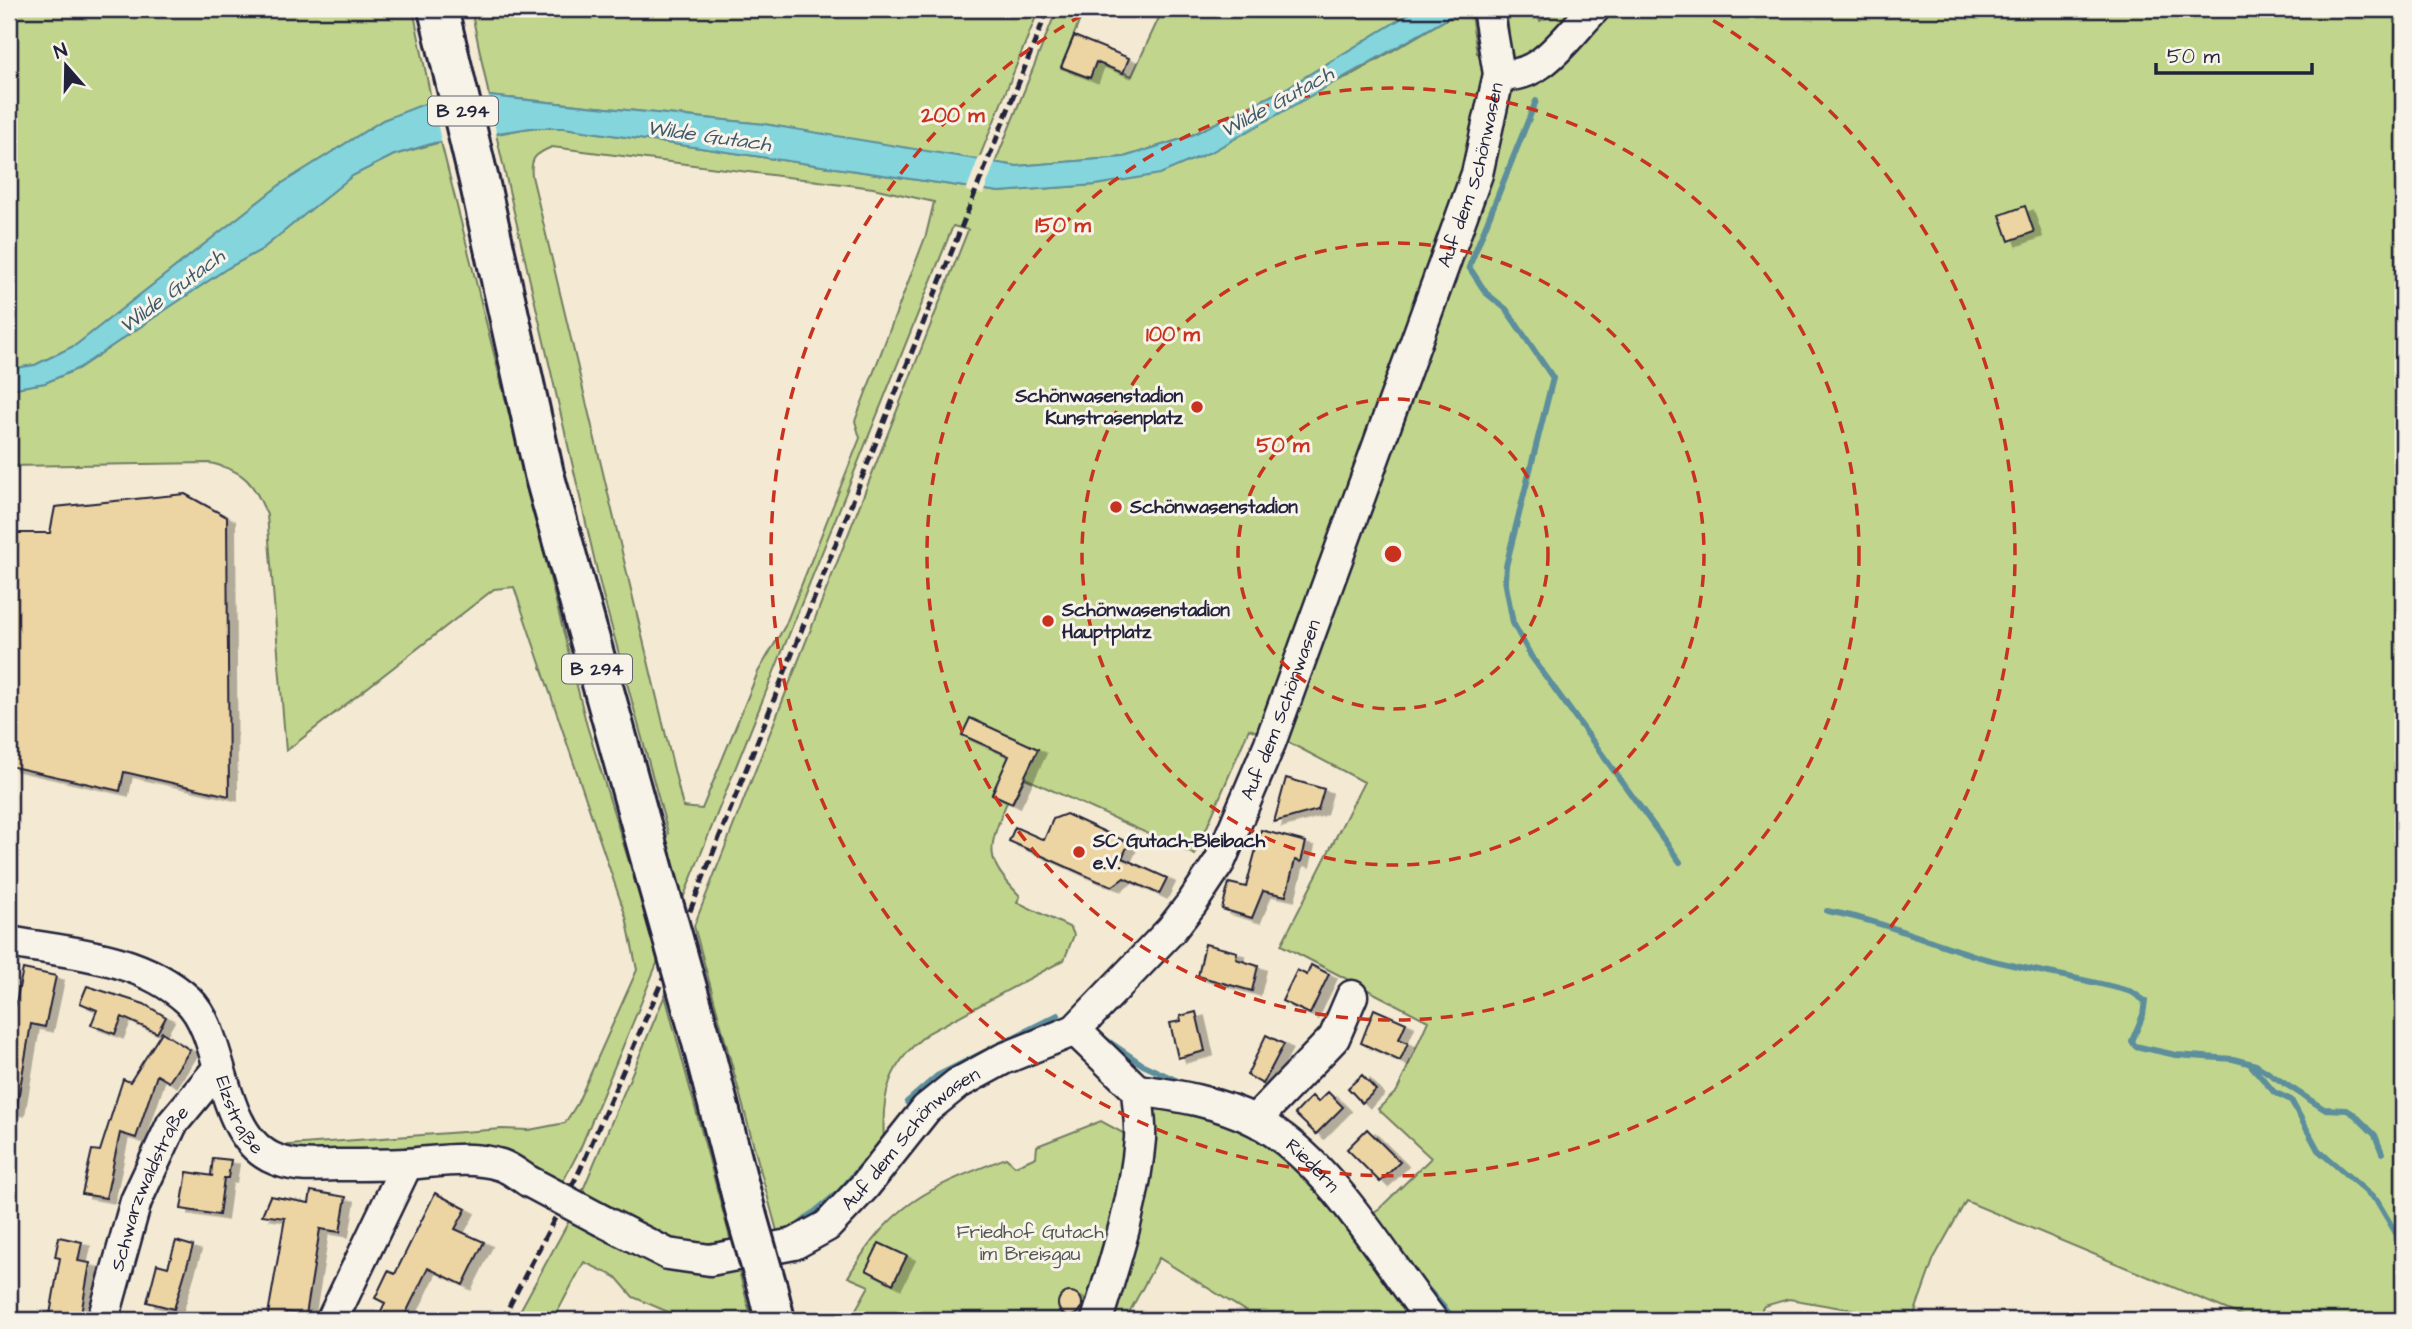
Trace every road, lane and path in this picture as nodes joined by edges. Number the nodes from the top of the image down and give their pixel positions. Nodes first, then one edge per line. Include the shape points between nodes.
1 (1489, 9) edge
2 (1594, 9) edge
3 (444, 17) edge
4 (1499, 74) junction
5 (9, 942) edge
6 (1352, 996) dead end
7 (1075, 1030) junction
8 (217, 1070) junction
9 (1137, 1090) junction
10 (1255, 1120) junction
11 (407, 1164) junction
12 (528, 1181) joint
13 (771, 1303) edge
14 (103, 1320) edge
15 (332, 1320) edge
16 (1097, 1320) edge
17 (1432, 1320) edge

1 - 4 street, Auf dem Schönwasen
2 - 4 street via 1535,69 1518,77
3 - 13 highway, B 294, bridge via 544,474
4 - 7 street, Auf dem Schönwasen via 1477,174 1241,816 1220,861 1192,903
5 - 8 street, Elzstraße via 113,960 154,977 188,1000 203,1020
6 - 10 street via 1334,1038
7 - 9 street
7 - 12 street, Auf dem Schönwasen, bridge via 1003,1059 957,1084 926,1109 864,1188 827,1226 794,1244 710,1260 668,1254
8 - 11 street, Elzstraße via 243,1130 267,1156 292,1167
8 - 14 street, Schwarzwaldstraße via 172,1124 136,1200
9 - 10 street, Riedern via 1183,1096
9 - 16 street via 1140,1138 1123,1238
10 - 17 street, Riedern via 1295,1147
11 - 12 street, Elzstraße via 453,1159 501,1165
11 - 15 street

